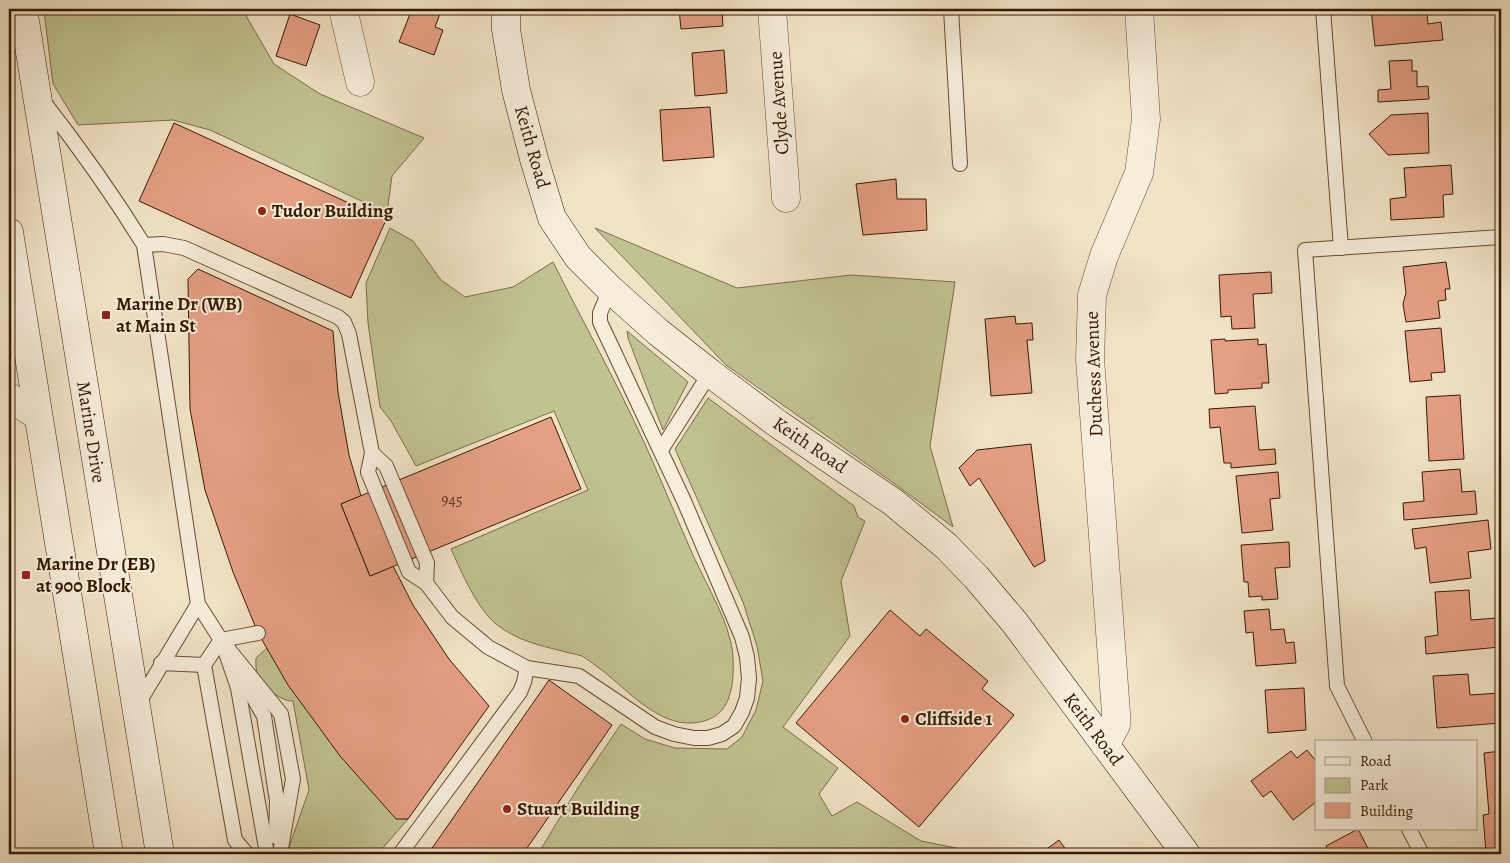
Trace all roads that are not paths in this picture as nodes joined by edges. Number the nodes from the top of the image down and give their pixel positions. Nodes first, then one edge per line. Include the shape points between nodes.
1 (23, 9) edge
2 (343, 9) edge
3 (506, 9) edge
4 (772, 9) edge
5 (951, 9) edge
6 (1139, 9) edge
7 (1323, 9) edge
8 (360, 82) dead end
9 (36, 91) junction
10 (960, 164) dead end
11 (786, 198) dead end
12 (9, 232) edge
13 (1501, 237) edge
14 (144, 245) junction
15 (1341, 248) junction
16 (610, 289) junction
17 (14, 307) edge
18 (710, 373) junction
19 (9, 397) edge
20 (38, 416) junction
21 (661, 450) junction
22 (372, 453) junction
23 (426, 583) junction
24 (198, 604) junction
25 (258, 633) dead end
26 (222, 640) junction
27 (161, 663) junction
28 (204, 665) junction
29 (526, 668) junction
30 (136, 707) junction
31 (1364, 740) edge
32 (1105, 746) junction
33 (1410, 830) edge
34 (108, 854) edge
35 (160, 854) edge
36 (247, 854) edge
37 (267, 854) edge
38 (275, 854) edge
39 (280, 854) edge
40 (400, 854) edge
41 (1186, 854) edge
42 (1422, 854) edge

1 - 9 street, Marine Drive
2 - 8 street
3 - 16 street, Keith Road via 516,90 552,218 578,257
4 - 11 street, Clyde Avenue
5 - 10 lane
6 - 32 street, Duchess Avenue via 1146,119 1139,173 1104,256 1092,296 1090,359 1116,713 1116,725
7 - 15 lane
9 - 14 lane via 77,144
9 - 30 street, Marine Drive
12 - 17 street
13 - 15 lane
14 - 22 lane via 184,248 344,322
14 - 24 lane
15 - 31 lane via 1305,250 1337,686
16 - 18 street, Keith Road
16 - 21 lane via 600,322
17 - 20 street
18 - 21 lane
18 - 32 street, Keith Road via 778,424 893,502 946,546 1015,623
19 - 20 street
20 - 34 street
21 - 29 lane via 742,637 749,678 747,698 734,726 708,738 674,734 655,727 579,676
22 - 23 lane via 386,466 427,562
22 - 23 lane via 368,472 409,572
23 - 29 lane via 452,617 488,647
24 - 26 lane
24 - 27 lane
25 - 26 lane
26 - 28 lane
26 - 37 lane via 238,688
26 - 38 lane via 264,716 277,802
26 - 39 lane via 281,714 293,779
27 - 28 lane
27 - 30 lane
28 - 36 lane via 235,840
29 - 40 lane via 520,692
30 - 35 street, Marine Drive
32 - 41 street, Keith Road
33 - 42 lane

